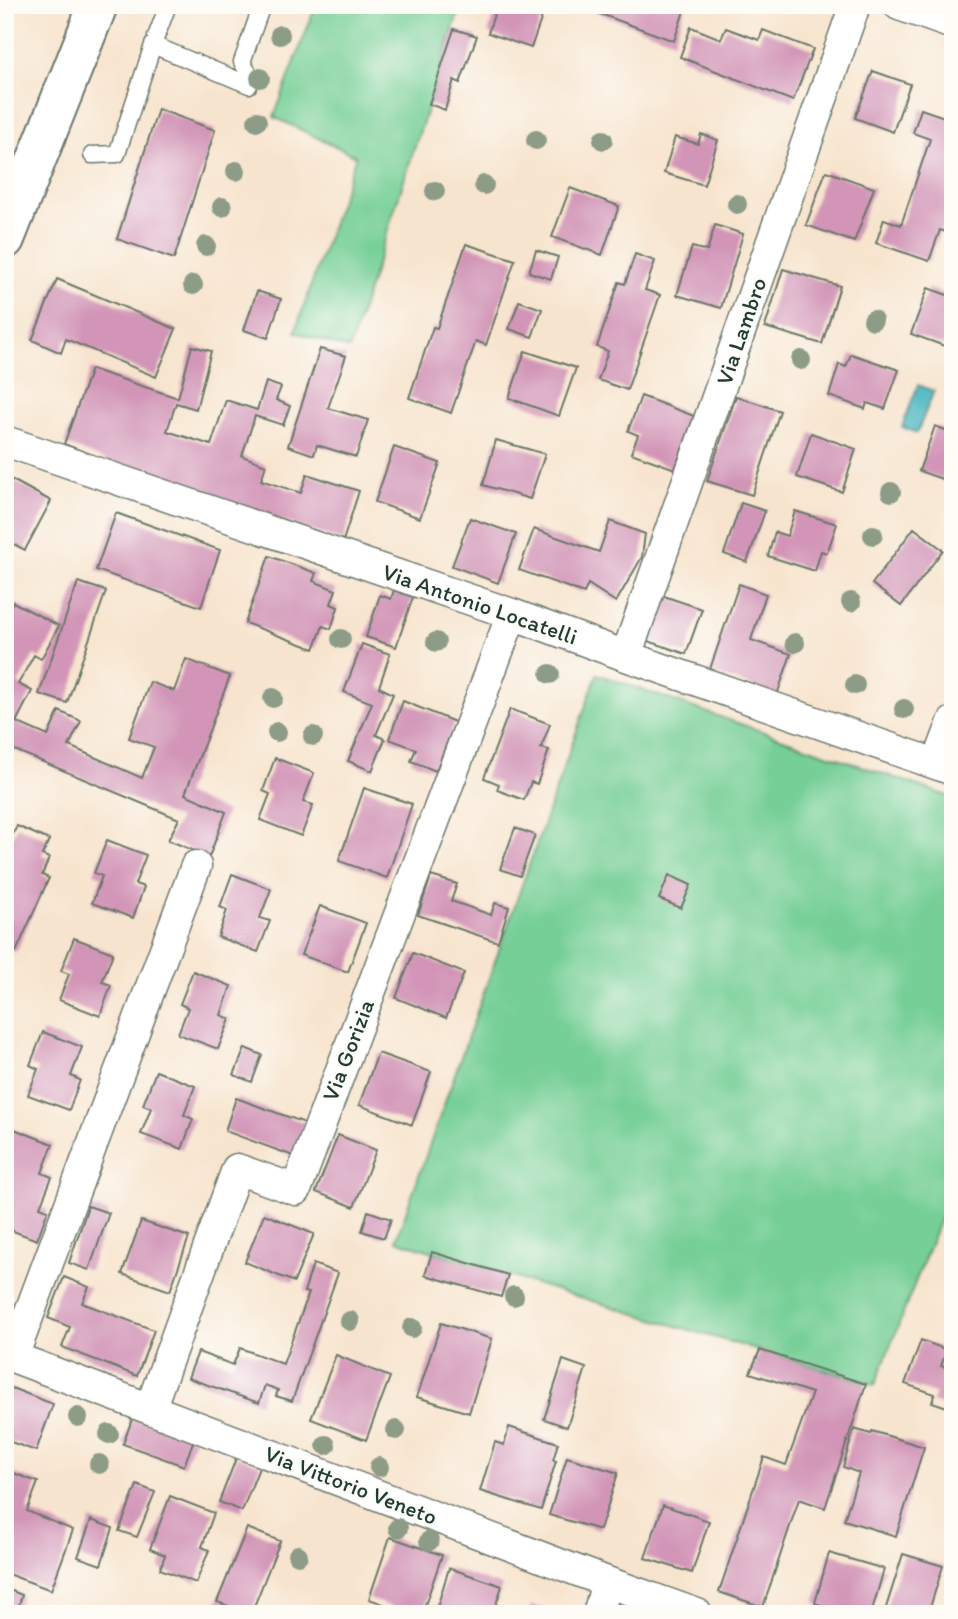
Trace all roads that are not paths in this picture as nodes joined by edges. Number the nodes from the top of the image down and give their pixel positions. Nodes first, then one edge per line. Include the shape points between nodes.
1 (98, 5) edge
2 (168, 5) edge
3 (261, 5) edge
4 (855, 5) edge
5 (899, 5) edge
6 (953, 24) edge
7 (156, 37) dead end
8 (92, 155) dead end
9 (5, 239) edge
10 (5, 441) edge
11 (512, 614) junction
12 (626, 656) junction
13 (953, 722) edge
14 (945, 767) edge
15 (196, 866) dead end
16 (9, 1355) edge
17 (150, 1409) junction
18 (607, 1582) junction
19 (598, 1614) edge
20 (697, 1614) edge

1 - 9 main road
2 - 7 lane
3 - 8 lane via 242,62 252,79 249,85 153,45 117,154
4 - 12 street, Via Lambro
5 - 6 street
10 - 11 street, Via Antonio Locatelli
11 - 12 street, Via Antonio Locatelli
11 - 17 street, Via Gorizia via 296,1190 237,1170
12 - 14 street, Via Antonio Locatelli
13 - 14 street
15 - 16 street
16 - 17 street, Via Vittorio Veneto
17 - 18 street, Via Vittorio Veneto
18 - 19 street
18 - 20 street, Via Vittorio Veneto

